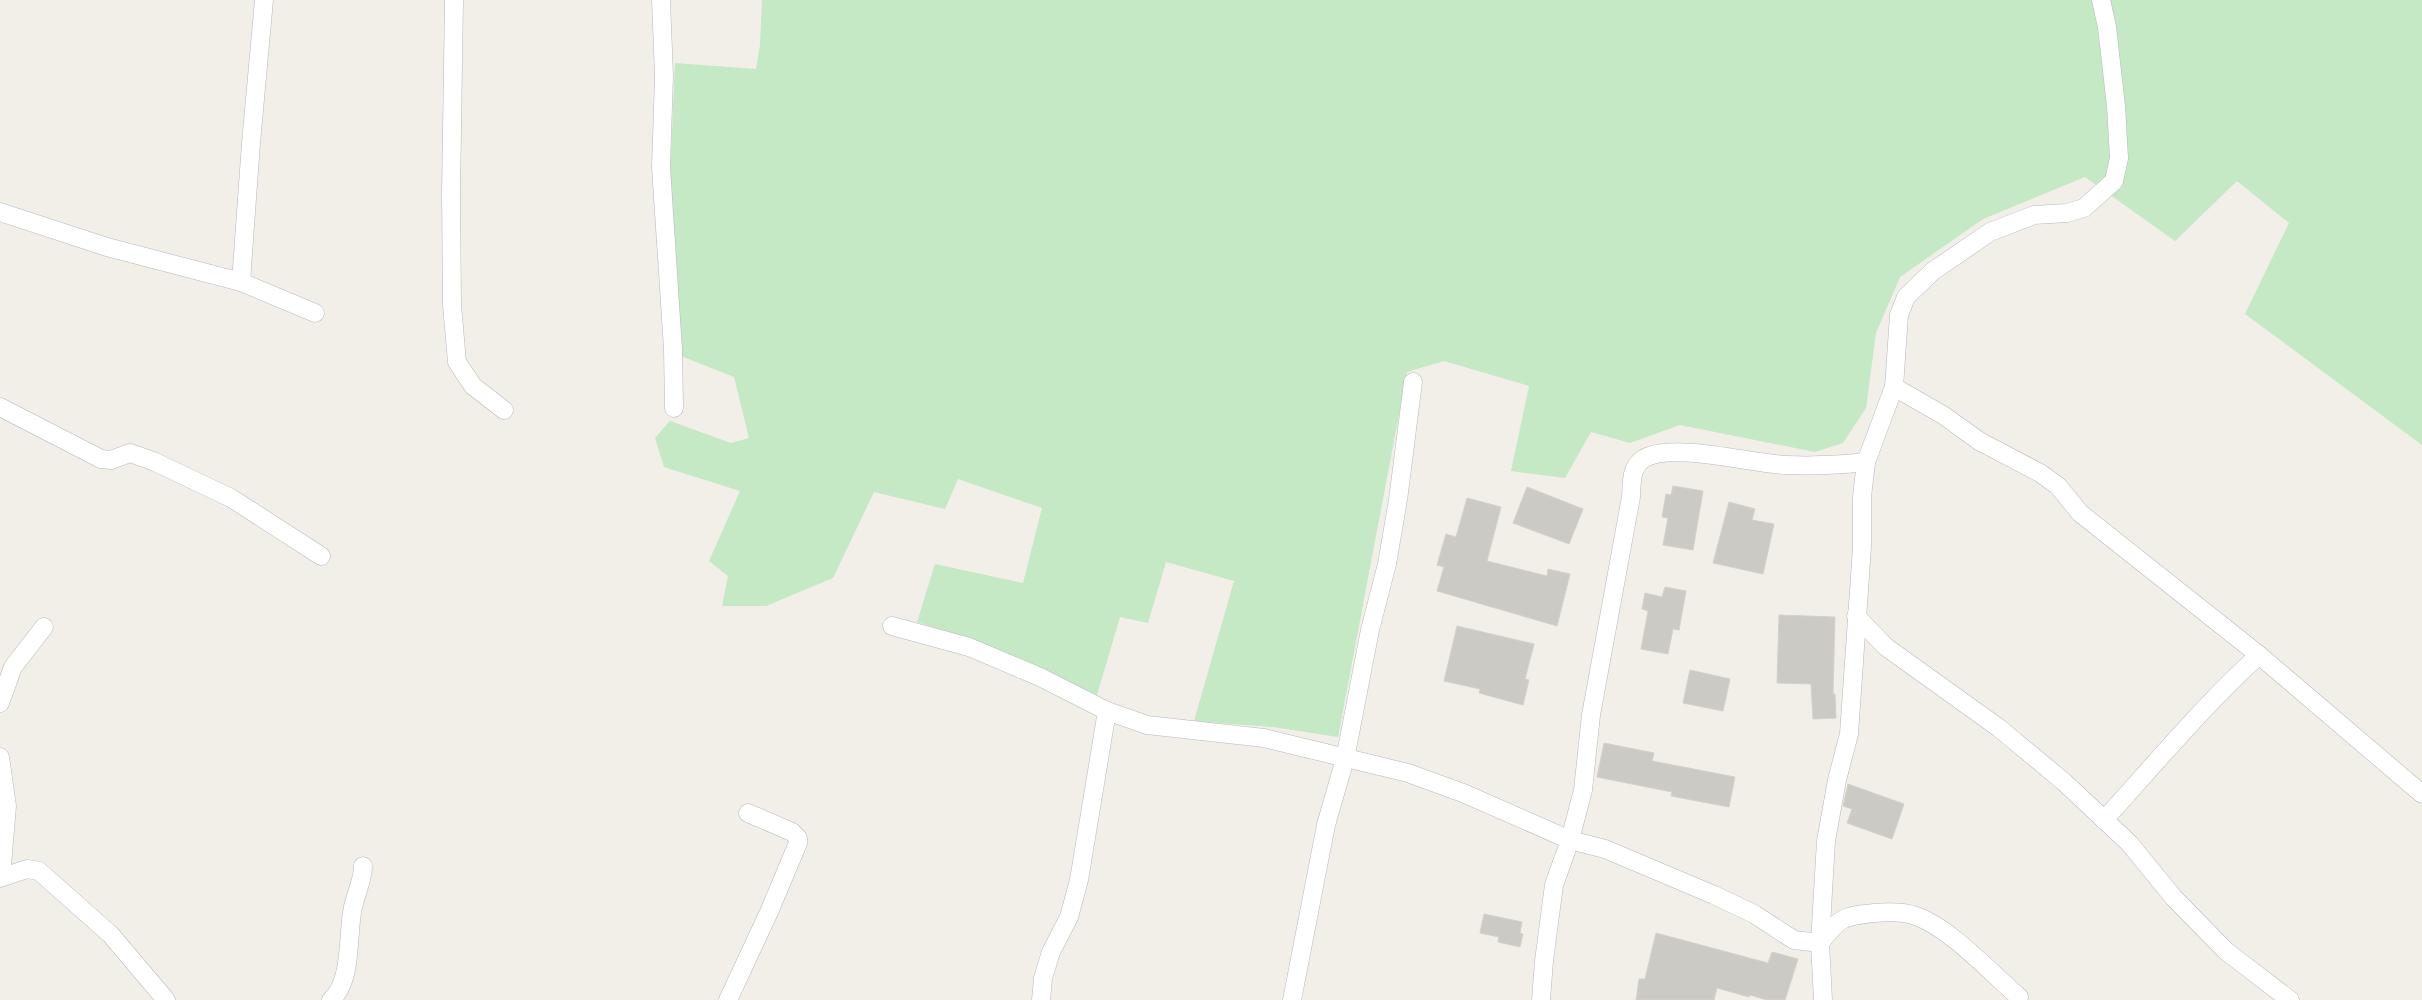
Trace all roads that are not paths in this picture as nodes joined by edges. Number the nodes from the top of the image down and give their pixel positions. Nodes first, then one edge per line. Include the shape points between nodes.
1 (264, 0) edge
2 (454, 0) edge
3 (661, 0) edge
4 (2101, 0) edge
5 (0, 212) edge
6 (241, 282) junction
7 (315, 313) dead end
8 (1413, 382) dead end
9 (1894, 387) junction
10 (0, 406) edge
11 (674, 408) dead end
12 (504, 410) dead end
13 (1866, 462) junction
14 (321, 556) dead end
15 (1856, 616) junction
16 (892, 626) dead end
17 (44, 627) dead end
18 (1886, 647) junction
19 (2259, 655) junction
20 (1855, 657) junction
21 (0, 703) edge
22 (1107, 711) junction
23 (0, 757) edge
24 (1345, 759) junction
25 (2422, 794) edge
26 (748, 813) dead end
27 (2104, 820) junction
28 (1570, 840) junction
29 (363, 866) dead end
30 (1, 877) edge
31 (1820, 943) junction
32 (2020, 997) dead end
33 (166, 1000) edge
34 (331, 1000) edge
35 (728, 1000) edge
36 (1041, 1000) edge
37 (1292, 1000) edge
38 (1541, 1000) edge
39 (1823, 1000) edge
40 (2290, 1000) edge

1 - 6 street
2 - 12 street via 451,194 452,305 457,362 473,386
3 - 11 street via 664,76 661,167
4 - 9 street via 2116,106 2119,158 2114,181 2084,208 2068,213 2034,215 1990,232 1933,271 1906,297 1899,314
5 - 6 street via 107,247
6 - 7 street
8 - 24 street via 1387,564 1370,630
9 - 13 street
9 - 19 street via 2058,486 2080,513
10 - 14 street via 101,459 111,460 130,454 162,465 231,498
13 - 15 street
13 - 28 street via 1833,466 1784,465 1703,454 1661,453 1644,459 1634,468 1591,714 1583,790
15 - 18 street
15 - 20 street
16 - 22 street via 969,647 1040,677
17 - 21 street via 13,667
18 - 20 street
18 - 27 street via 1999,728
19 - 25 street
19 - 27 street via 2186,727
20 - 31 street via 1849,734 1826,841
22 - 24 street via 1147,725 1264,738
22 - 36 street via 1080,880 1069,917 1051,952 1043,978
23 - 30 street via 8,806
24 - 28 street via 1408,773 1464,793
24 - 37 street via 1326,825
26 - 35 street via 792,832 798,843
27 - 40 street via 2226,951
28 - 31 street via 1605,849 1714,895 1754,914 1794,940
28 - 38 street via 1554,885
29 - 34 street via 352,908 346,967 336,996
30 - 33 street via 27,869 39,871 111,935
31 - 32 street via 1834,925 1850,915 1916,916 1943,930
31 - 39 street

